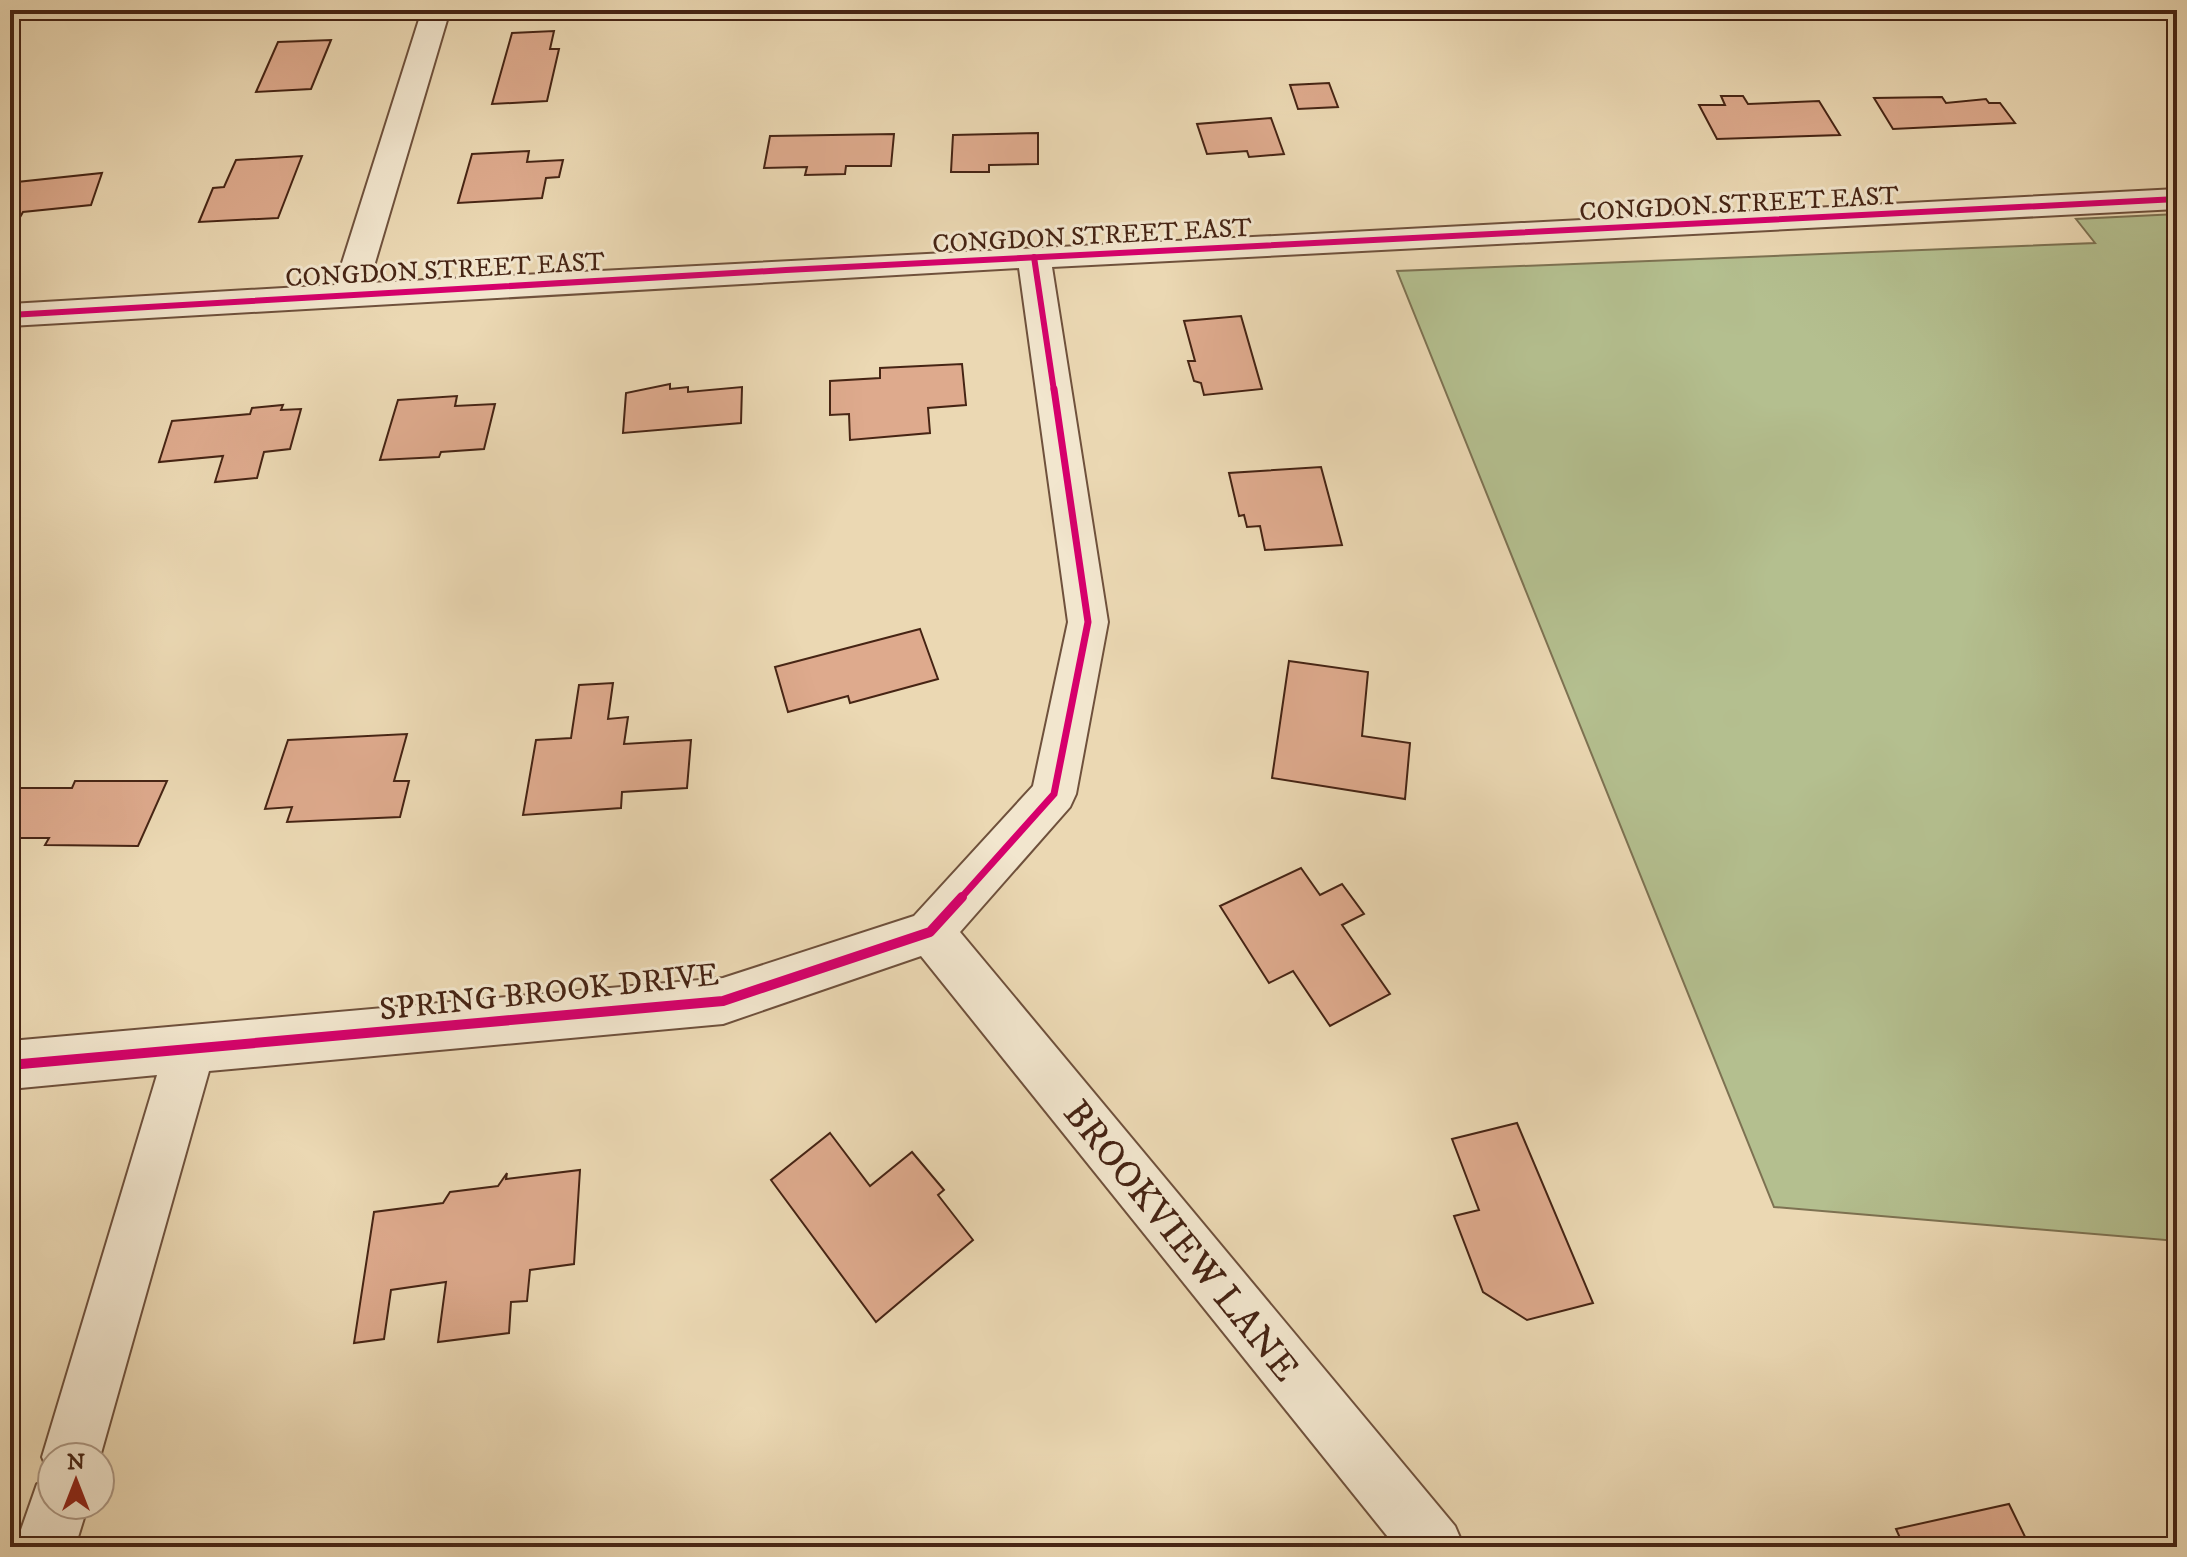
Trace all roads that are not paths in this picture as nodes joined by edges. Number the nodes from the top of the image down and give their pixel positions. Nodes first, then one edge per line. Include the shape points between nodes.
1 (436, 10) edge
2 (2177, 199) edge
3 (1034, 257) junction
4 (349, 294) junction
5 (10, 315) edge
6 (930, 932) junction
7 (190, 1050) junction
8 (10, 1065) edge
9 (76, 1441) edge
10 (53, 1521) edge
11 (45, 1547) edge
12 (1434, 1547) edge

1 - 4 street
2 - 3 street, CONGDON STREET EAST
3 - 4 street, CONGDON STREET EAST
3 - 6 street, SPRING BROOK DRIVE via 1088,622 1054,794
4 - 5 street, CONGDON STREET EAST
6 - 7 street, SPRING BROOK DRIVE via 723,1001
6 - 12 street, BROOKVIEW LANE
7 - 8 street, SPRING BROOK DRIVE
7 - 9 street
10 - 11 street

